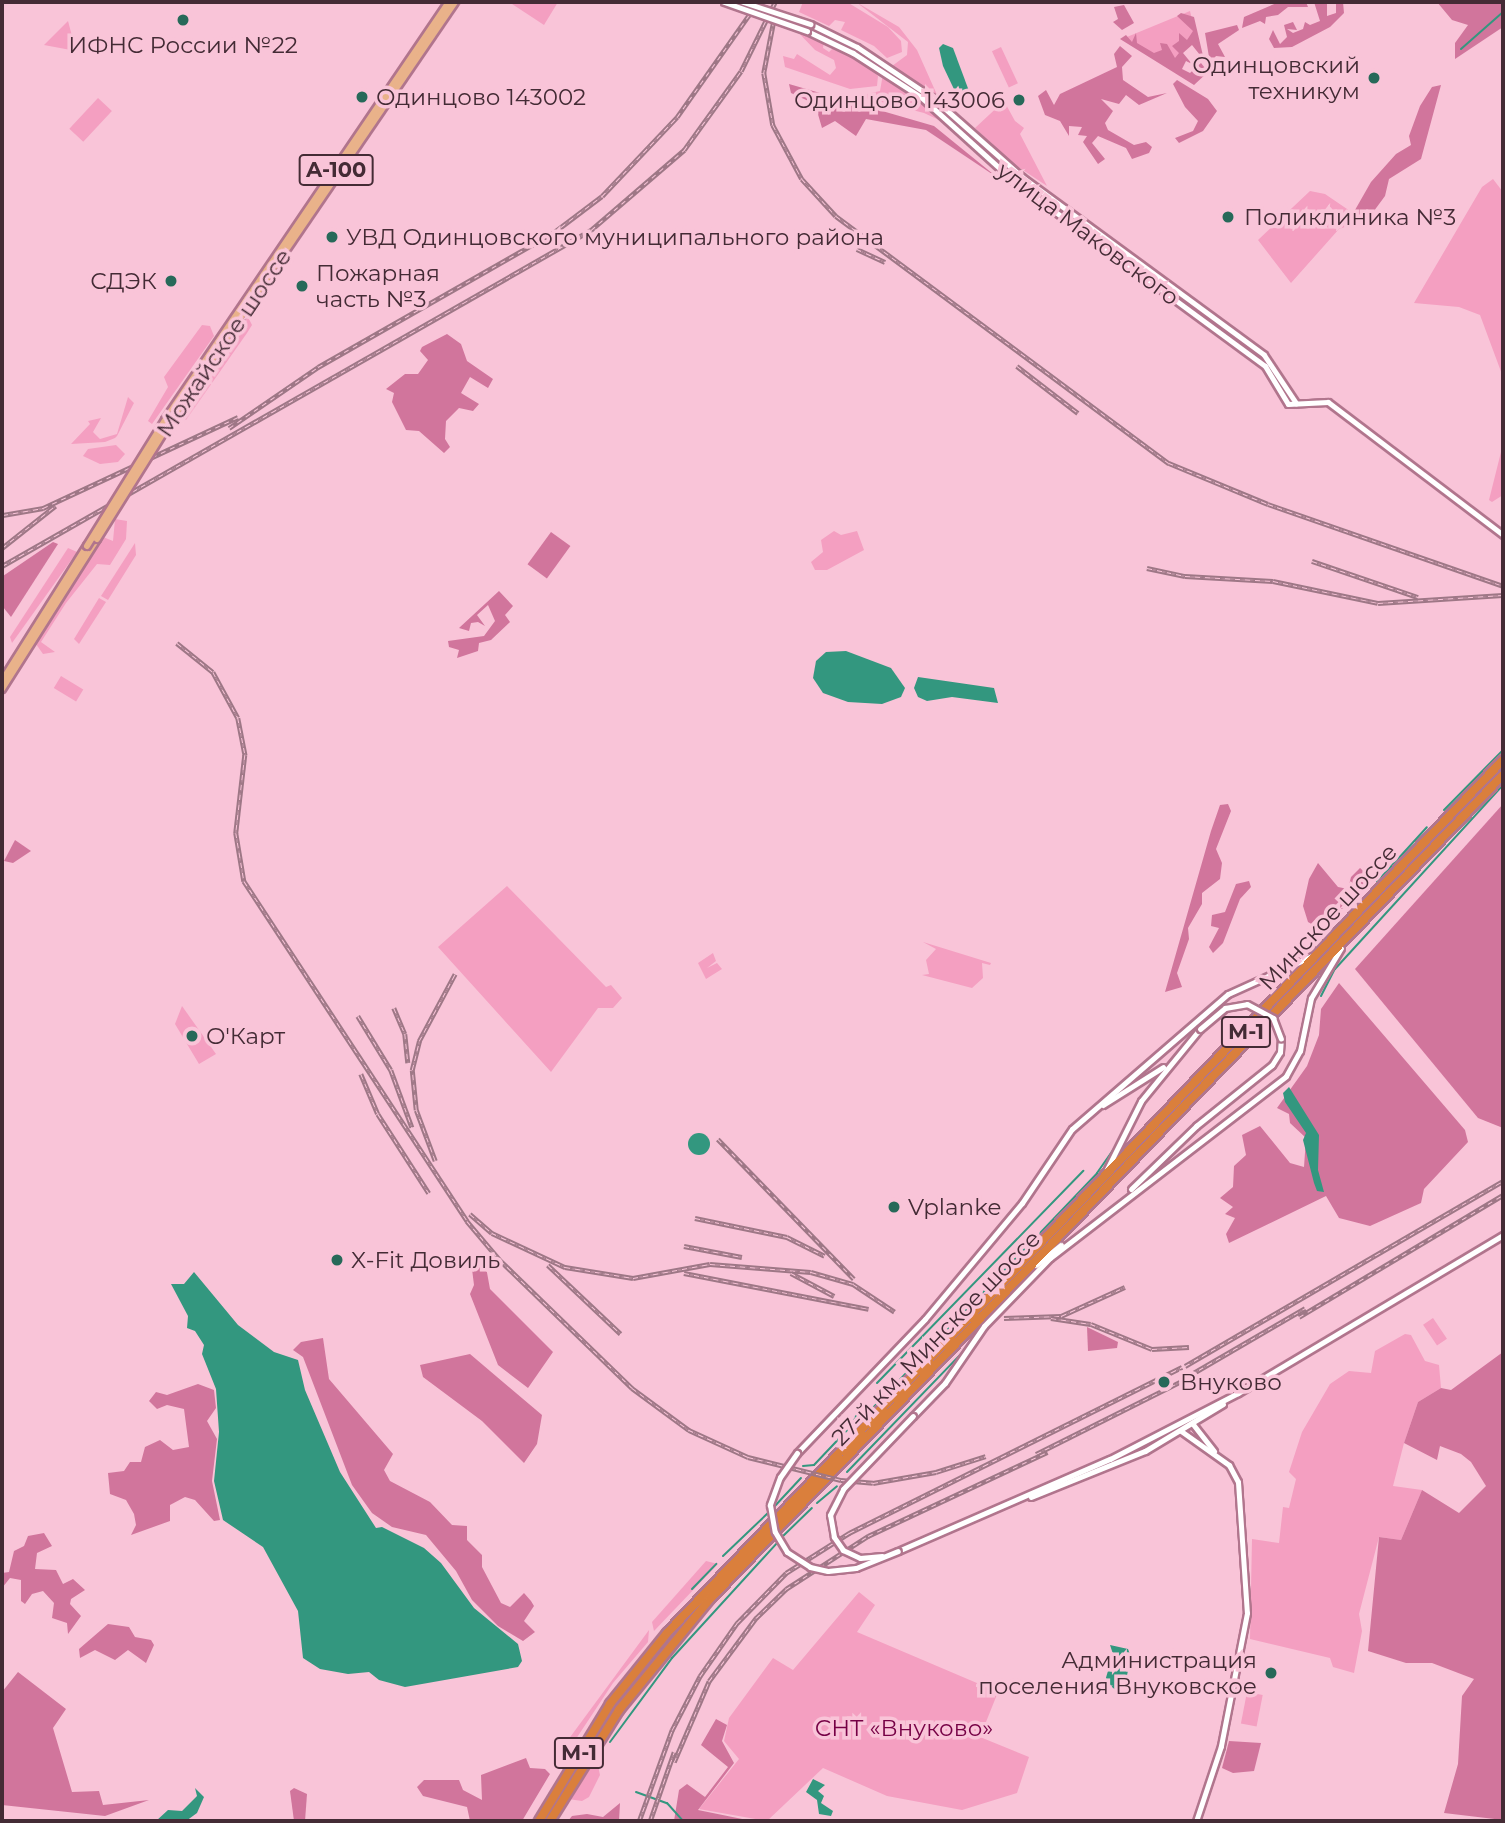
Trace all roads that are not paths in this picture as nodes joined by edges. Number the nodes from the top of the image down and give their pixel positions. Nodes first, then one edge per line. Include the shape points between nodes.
1 (449, 2) edge
2 (455, 2) edge
3 (724, 2) edge
4 (743, 2) edge
5 (808, 28) junction
6 (876, 63) junction
7 (1296, 403) junction
8 (1503, 535) edge
9 (2, 681) edge
10 (2, 689) edge
11 (1503, 760) edge
12 (1503, 775) edge
13 (1340, 934) junction
14 (1341, 948) junction
15 (1171, 1061) junction
16 (1083, 1119) junction
17 (1151, 1129) joint
18 (1159, 1136) joint
19 (1086, 1196) junction
20 (1120, 1202) junction
21 (1094, 1225) junction
22 (1503, 1235) edge
23 (1023, 1276) junction
24 (1238, 1393) junction
25 (1187, 1419) junction
26 (1190, 1425) junction
27 (1181, 1432) junction
28 (1191, 1435) junction
29 (1218, 1456) junction
30 (1014, 1501) junction
31 (898, 1551) junction
32 (738, 1564) junction
33 (539, 1821) edge
34 (550, 1821) edge
35 (1196, 1821) edge

1 - 9 main road, Можайское шоссе / А-100, bridge via 165,419
2 - 10 main road, Можайское шоссе / А-100, bridge via 174,416
3 - 5 main road, bridge
4 - 5 main road, bridge
5 - 6 main road
6 - 7 main road, улица Маковского via 933,98 1022,177 1264,355
6 - 7 main road, улица Маковского via 935,108 1016,183 1265,366 1288,404
7 - 8 main road, улица Маковского via 1328,402
11 - 13 highway, Минское шоссе / М-1
12 - 14 highway, Минское шоссе / М-1
13 - 16 main road via 1293,967 1228,994
13 - 17 highway, Минское шоссе / М-1
14 - 18 highway, Минское шоссе / М-1
14 - 20 main road via 1311,998 1300,1051 1286,1076
15 - 16 main road
15 - 19 main road via 1141,1101 1112,1161
15 - 20 main road, bridge via 1225,1008 1247,1004 1273,1018 1281,1039 1272,1065 1196,1126
16 - 31 main road, bridge via 1058,1146 1022,1203 898,1350 789,1463 775,1485 770,1512 775,1532 788,1552 817,1570 856,1568
17 - 19 highway, 27-й км, Минское шоссе / М-1
18 - 23 highway, 27-й км, Минское шоссе / М-1
19 - 32 highway, 27-й км, Минское шоссе / М-1
20 - 21 main road
21 - 23 main road
21 - 31 main road, bridge via 1050,1258 998,1311 945,1383 843,1489 830,1518 835,1541 851,1555 870,1558
22 - 24 main road
23 - 32 highway, 27-й км, Минское шоссе / М-1
24 - 25 main road
24 - 26 main road
25 - 26 main road
25 - 30 main road
26 - 27 main road
26 - 28 main road
26 - 29 main road
27 - 28 main road
27 - 30 main road via 1052,1492
28 - 29 main road
29 - 35 main road via 1234,1473 1241,1493 1247,1621 1220,1751
30 - 31 main road
32 - 33 highway, М-1 via 623,1686
32 - 34 highway, М-1 via 640,1681

